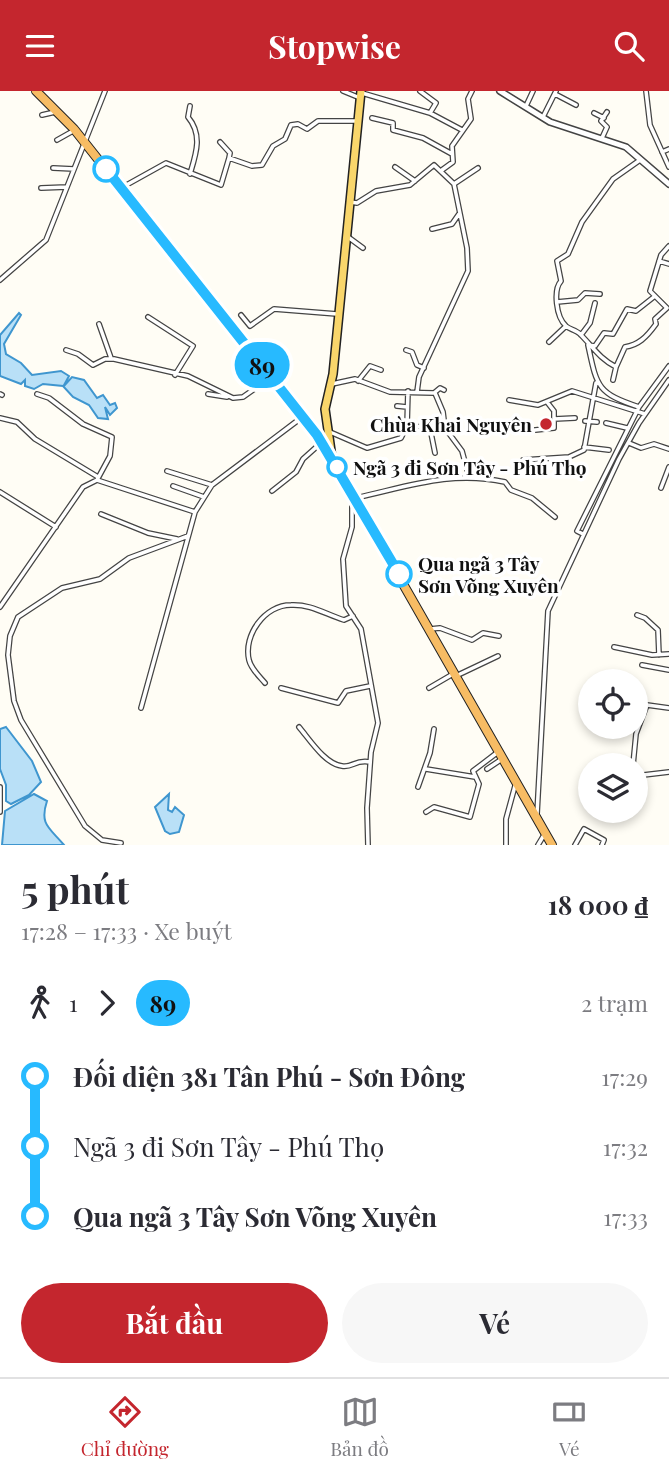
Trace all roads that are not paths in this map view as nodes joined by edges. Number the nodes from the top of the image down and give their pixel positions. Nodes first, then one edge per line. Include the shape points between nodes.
1 (36, 91) edge
2 (106, 91) edge
3 (343, 91) edge
4 (420, 91) edge
5 (472, 91) edge
6 (500, 91) edge
7 (533, 91) edge
8 (646, 91) edge
9 (555, 92) edge
10 (360, 94) edge
11 (576, 105) dead end
12 (190, 106) dead end
13 (526, 106) junction
14 (57, 111) junction
15 (607, 112) dead end
16 (430, 113) junction
17 (594, 113) dead end
18 (42, 115) dead end
19 (372, 118) dead end
20 (542, 118) junction
21 (604, 118) junction
22 (355, 121) junction
23 (74, 129) junction
24 (462, 130) junction
25 (602, 138) junction
26 (57, 140) dead end
27 (220, 142) dead end
28 (85, 143) junction
29 (669, 149) edge
30 (662, 152) junction
31 (452, 153) junction
32 (229, 158) junction
33 (640, 160) junction
34 (669, 165) edge
35 (395, 167) dead end
36 (53, 168) dead end
37 (478, 168) dead end
38 (74, 169) junction
39 (442, 170) junction
40 (190, 174) junction
41 (415, 181) junction
42 (454, 184) junction
43 (669, 184) edge
44 (66, 187) junction
45 (41, 188) dead end
46 (121, 188) junction
47 (348, 202) junction
48 (460, 212) junction
49 (432, 229) dead end
50 (345, 235) junction
51 (669, 246) edge
52 (363, 248) dead end
53 (659, 261) junction
54 (669, 264) edge
55 (0, 280) edge
56 (600, 294) dead end
57 (655, 296) junction
58 (557, 302) junction
59 (595, 303) dead end
60 (337, 314) junction
61 (242, 315) dead end
62 (148, 317) dead end
63 (99, 324) dead end
64 (566, 326) junction
65 (581, 335) junction
66 (549, 342) dead end
67 (588, 345) junction
68 (66, 350) dead end
69 (406, 350) dead end
70 (111, 358) junction
71 (669, 366) edge
72 (616, 367) junction
73 (424, 368) junction
74 (381, 370) dead end
75 (175, 375) junction
76 (272, 377) junction
77 (613, 380) dead end
78 (669, 380) edge
79 (358, 381) junction
80 (596, 383) junction
81 (330, 384) junction
82 (444, 390) dead end
83 (408, 391) junction
84 (417, 392) junction
85 (435, 393) junction
86 (37, 394) dead end
87 (208, 394) dead end
88 (229, 397) junction
89 (592, 399) junction
90 (509, 400) dead end
91 (547, 402) junction
92 (397, 406) dead end
93 (407, 407) junction
94 (638, 409) junction
95 (645, 414) junction
96 (303, 417) junction
97 (0, 418) edge
98 (575, 418) dead end
99 (554, 419) junction
100 (586, 420) junction
101 (597, 422) dead end
102 (606, 423) dead end
103 (445, 426) junction
104 (406, 427) junction
105 (430, 428) junction
106 (627, 428) junction
107 (328, 431) junction
108 (526, 431) dead end
109 (322, 442) junction
110 (628, 442) junction
111 (584, 447) junction
112 (669, 449) edge
113 (609, 450) dead end
114 (435, 453) dead end
115 (332, 459) junction
116 (523, 460) dead end
117 (669, 467) edge
118 (167, 471) dead end
119 (469, 477) junction
120 (98, 478) junction
121 (212, 485) junction
122 (173, 486) dead end
123 (662, 488) dead end
124 (272, 491) dead end
125 (0, 492) edge
126 (353, 496) junction
127 (204, 497) junction
128 (195, 512) junction
129 (101, 514) dead end
130 (555, 517) dead end
131 (56, 527) junction
132 (583, 534) junction
133 (188, 536) junction
134 (179, 540) junction
135 (0, 607) edge
136 (637, 615) dead end
137 (353, 616) junction
138 (430, 628) junction
139 (499, 636) dead end
140 (614, 647) dead end
141 (669, 654) edge
142 (659, 655) junction
143 (498, 656) dead end
144 (642, 665) dead end
145 (669, 670) edge
146 (455, 674) junction
147 (265, 683) dead end
148 (371, 686) junction
149 (281, 688) dead end
150 (429, 688) dead end
151 (141, 708) dead end
152 (669, 708) edge
153 (299, 727) dead end
154 (434, 729) dead end
155 (634, 753) edge
156 (500, 756) junction
157 (370, 762) junction
158 (426, 769) junction
159 (487, 769) dead end
160 (669, 772) edge
161 (648, 774) edge
162 (475, 778) junction
163 (516, 784) junction
164 (0, 787) edge
165 (418, 787) dead end
166 (0, 812) edge
167 (426, 812) dead end
168 (536, 819) junction
169 (545, 834) junction
170 (121, 843) dead end
171 (368, 845) edge
172 (506, 845) edge
173 (538, 845) edge
174 (552, 845) edge
175 (575, 845) edge
176 (602, 845) edge

1 - 14 highway
2 - 28 street
3 - 10 street
4 - 16 street via 436,103
5 - 24 street via 468,99 471,119
6 - 13 street
7 - 13 street
8 - 30 street via 650,125
9 - 11 street
9 - 20 street
10 - 16 street
10 - 22 main road
12 - 40 street via 188,117 198,146
13 - 20 street
14 - 18 street
14 - 23 highway
15 - 21 street
16 - 24 street
17 - 21 street
19 - 31 street via 391,122 393,130
20 - 25 street
21 - 25 street via 607,127
22 - 32 street via 318,121 307,129 291,125 285,139 273,146 257,167
22 - 47 main road
23 - 26 street
23 - 28 highway
24 - 31 street
25 - 33 street via 626,147
27 - 32 street
28 - 38 street
28 - 46 highway
29 - 30 street
30 - 34 street
31 - 39 street via 453,162
32 - 40 street via 221,185
33 - 43 street
33 - 58 street via 614,179 581,224 568,254 558,260 561,282 555,289
35 - 41 street
36 - 38 street
37 - 42 street
38 - 44 street
39 - 41 street via 434,165
39 - 42 street
40 - 46 street via 164,163
41 - 47 street
42 - 48 street
44 - 45 street
44 - 55 street via 43,244
46 - 76 highway
47 - 50 main road
48 - 49 street via 452,224
48 - 73 street via 468,271
50 - 52 street
50 - 60 main road
51 - 53 street
53 - 54 street
53 - 57 street via 650,291
56 - 58 street via 585,293 578,300
57 - 67 street via 636,311 627,309 613,334 604,333 595,346
57 - 72 street via 667,308 645,339 625,347
58 - 64 street
59 - 65 street
60 - 61 street via 274,309 250,326
60 - 81 main road
62 - 75 street via 193,346
63 - 70 street
64 - 65 street
64 - 66 street
65 - 67 street
67 - 72 street
67 - 80 street
68 - 70 street via 93,365
69 - 73 street via 412,352 416,365
70 - 75 street
71 - 94 street
72 - 77 street
73 - 84 street
74 - 79 street via 370,366
75 - 88 street via 188,376
76 - 88 street via 243,397
76 - 96 highway
78 - 95 street
79 - 81 street
79 - 83 street via 378,390
80 - 89 street
80 - 94 street via 611,397
81 - 107 main road via 325,409
82 - 85 street
83 - 84 street
83 - 93 street
84 - 85 street
85 - 103 street
86 - 120 street via 112,437 110,454
87 - 88 street
89 - 91 street via 566,391
89 - 94 street
89 - 100 street
90 - 91 street via 533,405
91 - 99 street
92 - 93 street
93 - 104 street
94 - 95 street
94 - 106 street
95 - 110 street
96 - 109 highway
96 - 121 street
97 - 120 street via 16,422
98 - 99 street
99 - 108 street via 554,428
100 - 101 street
100 - 111 street
102 - 106 street
103 - 105 street
103 - 119 street via 461,451
104 - 105 street
104 - 107 street via 401,438 367,448
105 - 114 street
106 - 132 street via 577,531
107 - 115 main road
109 - 115 highway
109 - 124 street
110 - 112 street via 641,448 655,444
110 - 132 street
111 - 113 street
111 - 116 street via 569,457
115 - 126 highway
117 - 123 street
118 - 121 street
119 - 126 street via 412,482
119 - 130 street via 505,482
120 - 128 street
120 - 131 street via 83,487
121 - 127 street
122 - 127 street
125 - 131 street
126 - 137 street via 352,527 343,559 346,606
126 - 138 highway
127 - 128 street
128 - 133 street
129 - 134 street
131 - 135 street
132 - 168 street via 548,611
133 - 134 street
133 - 151 street
134 - 170 street via 129,558 100,579 59,589 18,617 8,643 14,701 21,720 85,825 102,840
136 - 142 street via 659,630
137 - 147 street via 344,620 300,605 279,606 268,613 254,630 248,651 251,665
137 - 148 street via 361,629
138 - 139 street via 472,640 483,633
138 - 146 highway
140 - 142 street
141 - 142 street
143 - 146 street
144 - 145 street
146 - 150 street
146 - 156 highway
148 - 149 street via 346,691 338,703
148 - 157 street via 378,723
152 - 155 street via 648,705
153 - 157 street via 337,764
154 - 158 street
156 - 159 street
156 - 162 street via 473,771
156 - 163 highway
157 - 171 street
158 - 162 street
158 - 165 street
160 - 161 street
162 - 167 street via 479,784 470,817 434,807
163 - 168 highway
163 - 172 street via 506,819
164 - 166 street
168 - 169 highway
169 - 173 street
169 - 174 highway
175 - 176 street via 584,829 604,840

